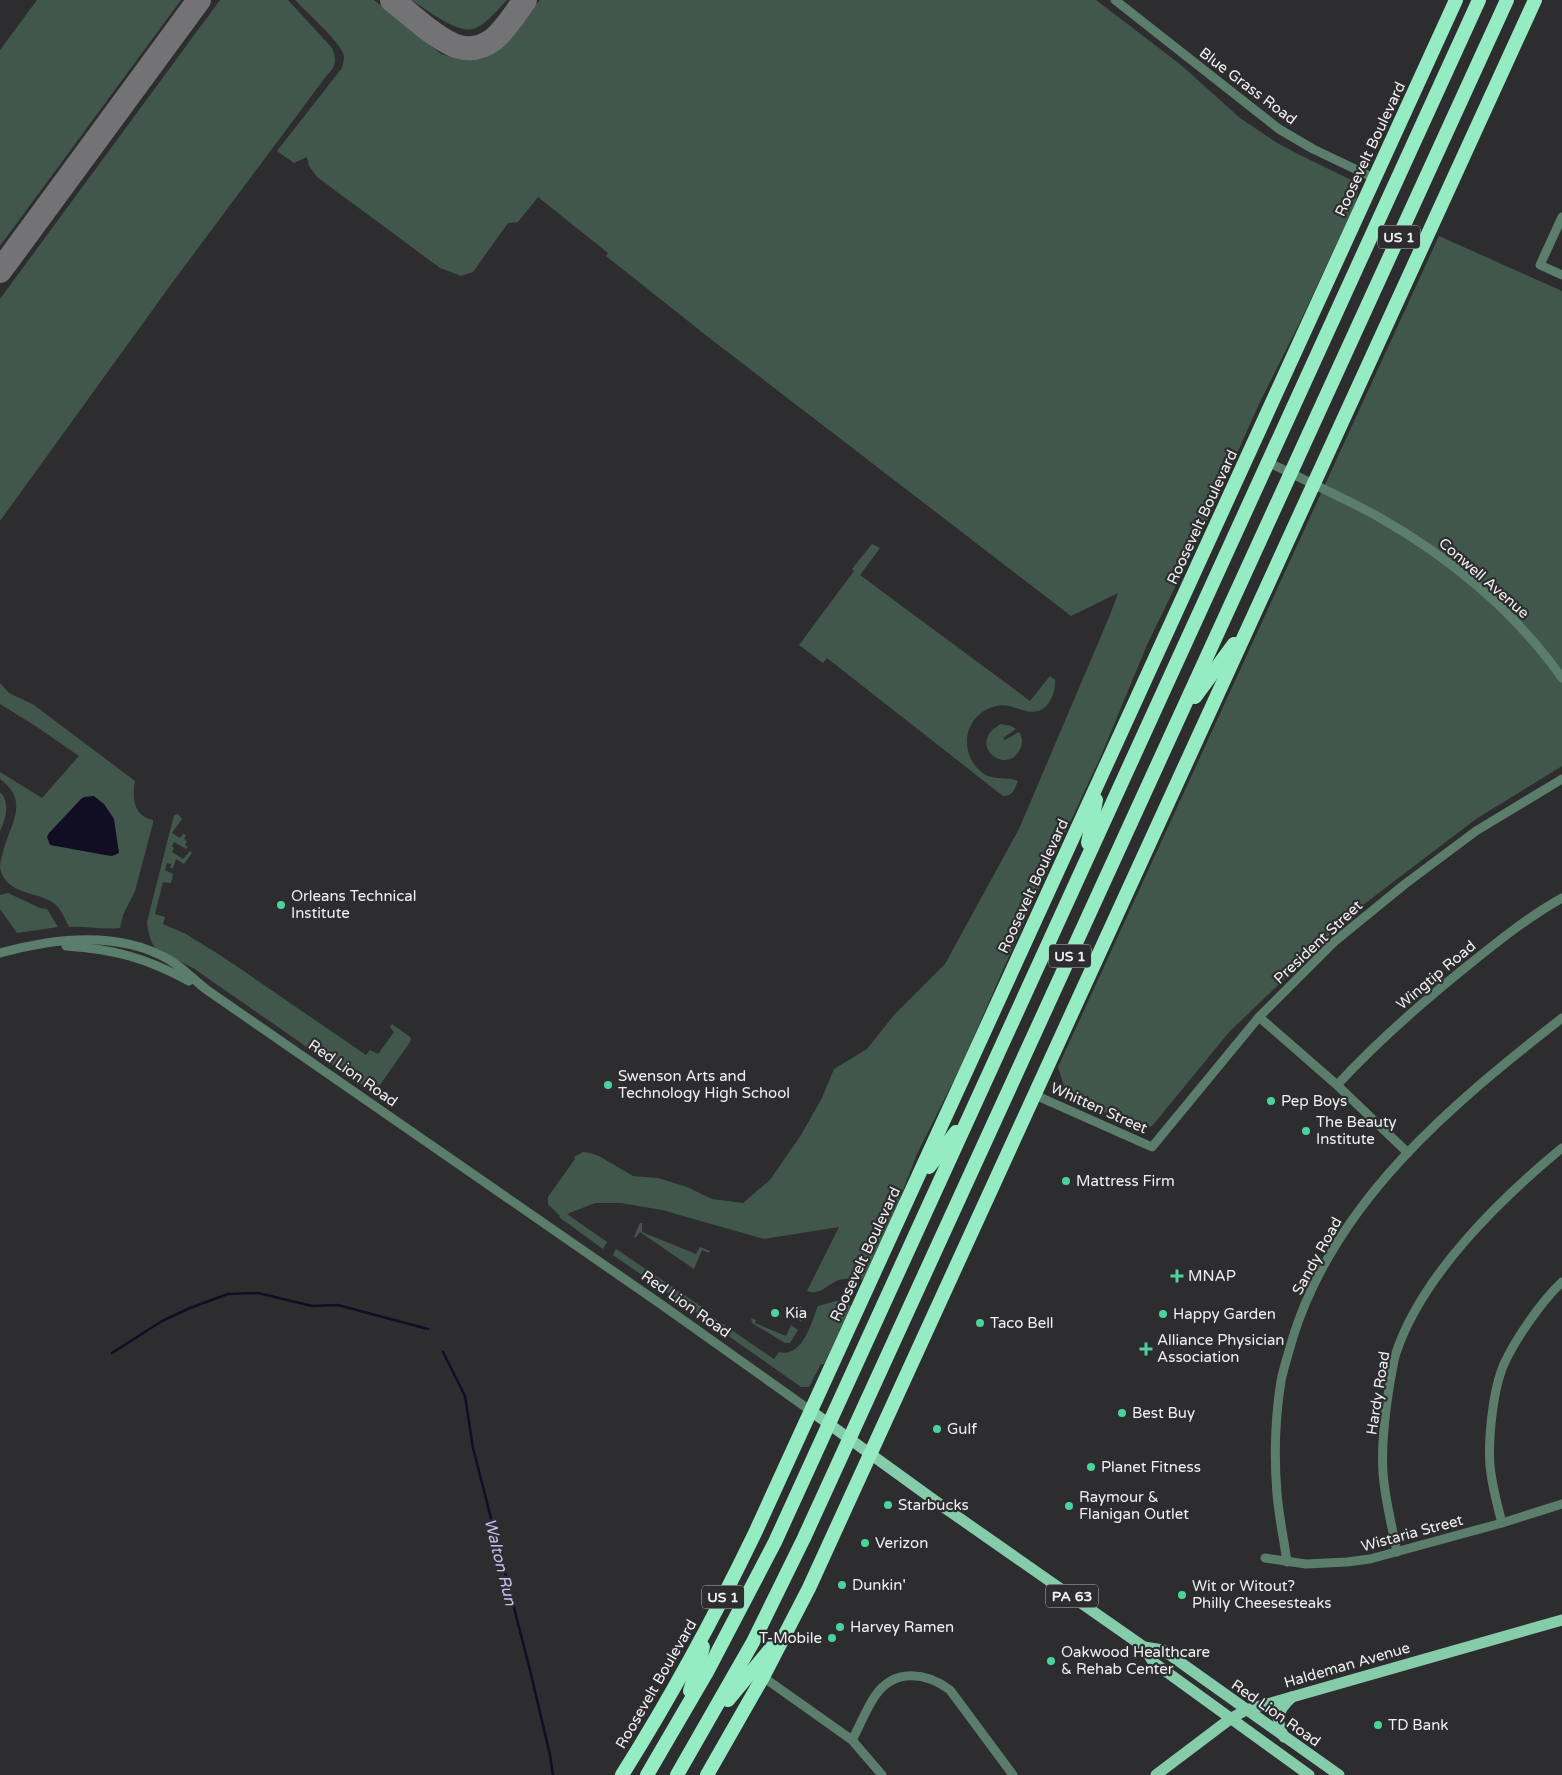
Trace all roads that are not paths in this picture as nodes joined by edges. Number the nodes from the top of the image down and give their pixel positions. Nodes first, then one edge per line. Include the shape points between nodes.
1 (1115, 0) edge
2 (1456, 0) edge
3 (1479, 0) edge
4 (1507, 0) edge
5 (1535, 0) edge
6 (1374, 178) junction
7 (1562, 217) edge
8 (1562, 275) edge
9 (1268, 462) junction
10 (1291, 474) junction
11 (1314, 485) junction
12 (1250, 623) junction
13 (1562, 678) edge
14 (1179, 718) junction
15 (1101, 777) junction
16 (1562, 779) edge
17 (1084, 865) junction
18 (1562, 898) edge
19 (41, 944) junction
20 (0, 953) edge
21 (207, 990) junction
22 (1260, 1017) junction
23 (1562, 1018) edge
24 (1337, 1085) junction
25 (1035, 1095) junction
26 (971, 1112) junction
27 (1152, 1147) joint
28 (1562, 1148) edge
29 (1408, 1153) junction
30 (913, 1188) junction
31 (1562, 1282) edge
32 (811, 1411) junction
33 (829, 1424) junction
34 (850, 1439) junction
35 (870, 1455) junction
36 (1562, 1504) edge
37 (1502, 1523) junction
38 (1397, 1552) junction
39 (1265, 1558) dead end
40 (1287, 1562) junction
41 (712, 1620) junction
42 (1562, 1620) edge
43 (790, 1626) junction
44 (1144, 1647) junction
45 (763, 1677) junction
46 (1294, 1696) junction
47 (1246, 1710) junction
48 (683, 1715) junction
49 (1230, 1719) junction
50 (705, 1728) junction
51 (1284, 1737) junction
52 (852, 1740) junction
53 (622, 1775) edge
54 (647, 1775) edge
55 (677, 1775) edge
56 (707, 1775) edge
57 (882, 1775) edge
58 (1013, 1775) edge
59 (1156, 1775) edge
60 (1309, 1775) edge
61 (1339, 1775) edge

1 - 6 street, Blue Grass Road via 1279,129
2 - 6 highway, Roosevelt Boulevard / US 1
3 - 9 highway, US 1
4 - 10 highway, US 1
5 - 11 highway, US 1
6 - 15 highway, Roosevelt Boulevard / US 1
7 - 8 street via 1540,265
9 - 10 street, Conwell Avenue
9 - 17 highway, US 1
10 - 11 street, Conwell Avenue
10 - 14 highway, US 1
11 - 12 highway, US 1
11 - 13 street, Conwell Avenue via 1378,517 1445,560 1533,639
12 - 14 highway
12 - 25 highway, US 1
14 - 34 highway, US 1
15 - 17 highway
15 - 30 highway, Roosevelt Boulevard / US 1
16 - 22 street, President Street via 1476,831 1405,884 1334,942
17 - 26 highway, US 1
18 - 24 street, Wingtip Road via 1502,938 1437,990
19 - 20 street
19 - 21 street, Red Lion Road via 107,950 142,959
19 - 21 street, Red Lion Road via 87,939 133,945 168,960
21 - 32 street, Red Lion Road
22 - 24 street
22 - 27 street, President Street
23 - 29 street, Sandy Road via 1460,1102
24 - 29 street
25 - 27 street, Whitten Street
25 - 35 highway, US 1
26 - 30 highway
26 - 33 highway, US 1
28 - 38 street, Hardy Road via 1530,1175 1451,1257 1419,1304 1396,1353 1384,1421 1383,1472
29 - 40 street, Sandy Road via 1373,1191 1340,1236 1316,1278 1290,1348 1282,1380 1276,1431 1277,1494
30 - 32 highway, Roosevelt Boulevard / US 1
31 - 37 street via 1529,1322 1504,1364 1496,1394 1490,1465
32 - 33 main road, Red Lion Road / PA 63
32 - 41 highway, Roosevelt Boulevard / US 1
33 - 34 main road, Red Lion Road / PA 63
33 - 48 highway, US 1 via 753,1586
34 - 35 main road, Red Lion Road / PA 63
34 - 50 highway, US 1 via 780,1590
35 - 43 highway, US 1
35 - 44 main road, Red Lion Road / PA 63
36 - 37 street, Wistaria Street
37 - 38 street, Wistaria Street
38 - 40 street, Wistaria Street via 1347,1562
39 - 40 street, Wistaria Street
41 - 48 highway
41 - 53 highway, Roosevelt Boulevard / US 1
42 - 46 main road, Haldeman Avenue
43 - 45 highway, US 1
43 - 50 highway
44 - 47 main road, Red Lion Road / PA 63 via 1162,1650
44 - 49 main road, Red Lion Road / PA 63 via 1153,1662
45 - 52 street
45 - 56 highway, US 1
46 - 47 main road, Haldeman Avenue
46 - 51 main road via 1284,1705 1278,1718
47 - 49 main road, Haldeman Avenue
47 - 51 main road, Red Lion Road / PA 63
48 - 54 highway, US 1
49 - 59 main road, Haldeman Avenue
49 - 60 main road, Red Lion Road / PA 63
50 - 55 highway, US 1
51 - 61 main road, Red Lion Road / PA 63
52 - 57 street
52 - 58 street via 875,1696 884,1686 896,1678 926,1677 950,1690

